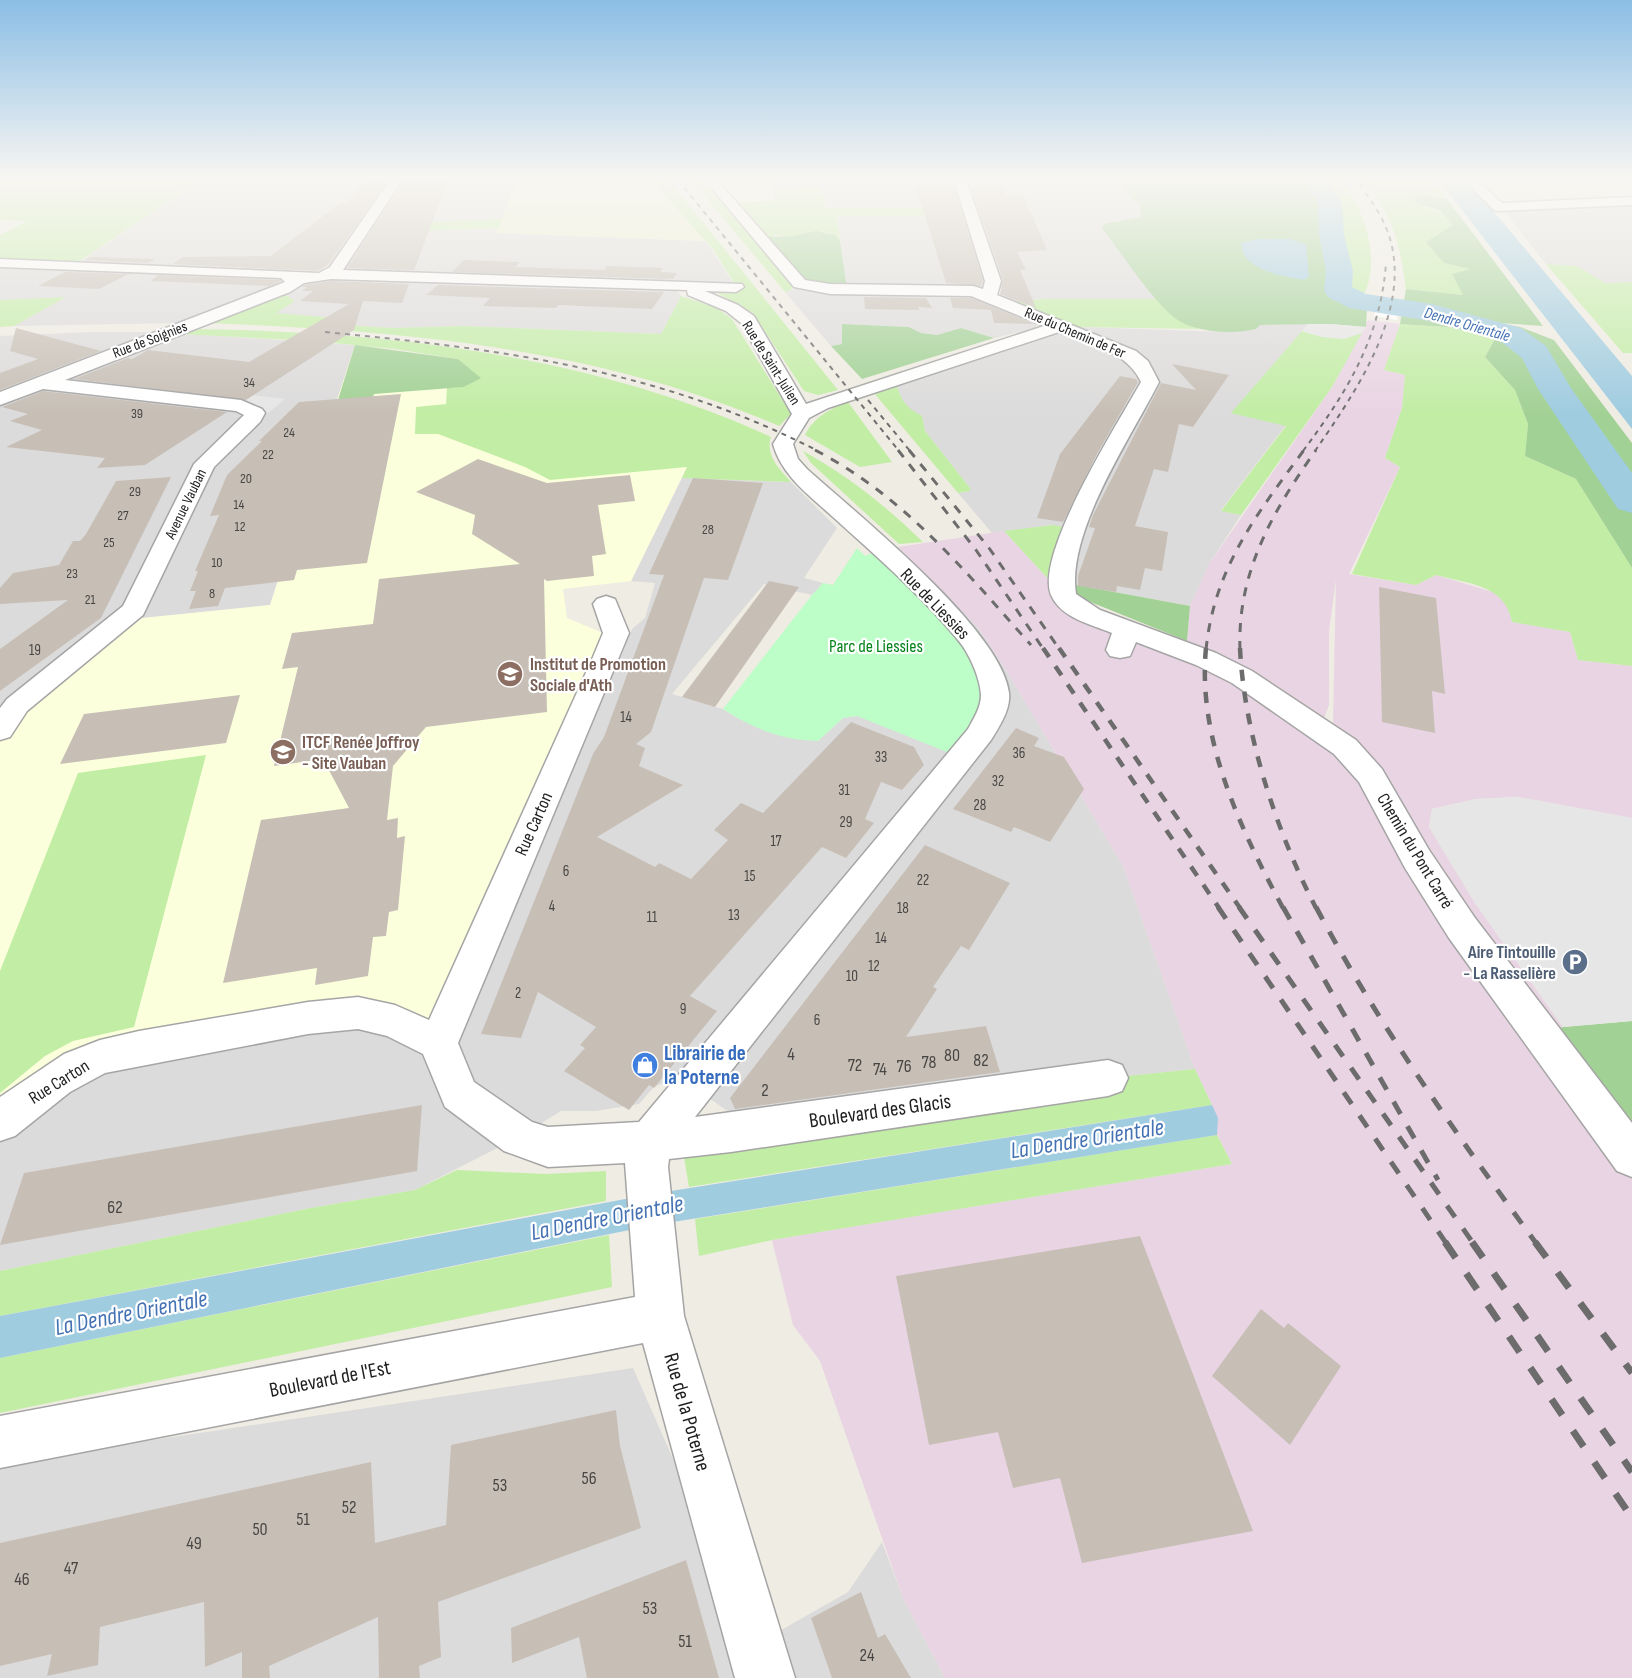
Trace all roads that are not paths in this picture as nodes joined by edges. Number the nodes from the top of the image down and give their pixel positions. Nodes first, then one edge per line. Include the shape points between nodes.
1 (340, 258) edge
2 (778, 258) edge
3 (986, 258) edge
4 (0, 263) edge
5 (329, 270) junction
6 (292, 277) junction
7 (672, 287) junction
8 (736, 287) dead end
9 (990, 296) junction
10 (1061, 326) junction
11 (40, 383) junction
12 (0, 399) edge
13 (802, 414) junction
14 (606, 604) dead end
15 (1123, 639) joint
16 (0, 730) edge
17 (438, 1043) junction
18 (1108, 1078) dead end
19 (0, 1122) edge
20 (651, 1140) junction
21 (1632, 1157) edge
22 (660, 1316) junction
23 (0, 1442) edge
24 (765, 1678) edge

1 - 5 street
2 - 9 street, Rue du Chemin de Fer via 800,284 830,289 962,290
3 - 9 street via 993,281
4 - 6 street
5 - 6 street, Rue de Saint-Julien
5 - 7 street, Rue de Saint-Julien
6 - 11 street, Rue de Soignies via 284,289
7 - 8 street, Rue de Saint-Julien
7 - 13 street, Rue de Saint-Julien via 712,299 748,320
9 - 10 street, Rue du Chemin de Fer
10 - 13 street via 833,400
10 - 15 street, Rue du Chemin de Fer via 1130,355 1142,365 1150,382 1105,458 1061,571 1062,594 1068,602
11 - 12 street, Rue de Soignies
11 - 16 street, Avenue Vauban via 242,406 255,413 205,464 134,610 17,705
13 - 20 street, Rue de Liessies via 783,444 788,460 968,635 990,673 995,694 992,711 975,741
14 - 17 street, Rue Carton via 616,633 607,657
15 - 21 street, Chemin du Pont Carré via 1206,659 1242,677 1345,747 1371,776 1417,860 1462,928
17 - 19 street, Rue Carton via 395,1021 358,1013 150,1046 78,1066
17 - 20 street via 459,1094 519,1137 548,1147
18 - 20 street, Boulevard des Glacis via 731,1133
20 - 22 street, Rue de la Poterne via 646,1167
22 - 23 street, Boulevard de l'Est
22 - 24 street, Rue de la Poterne

